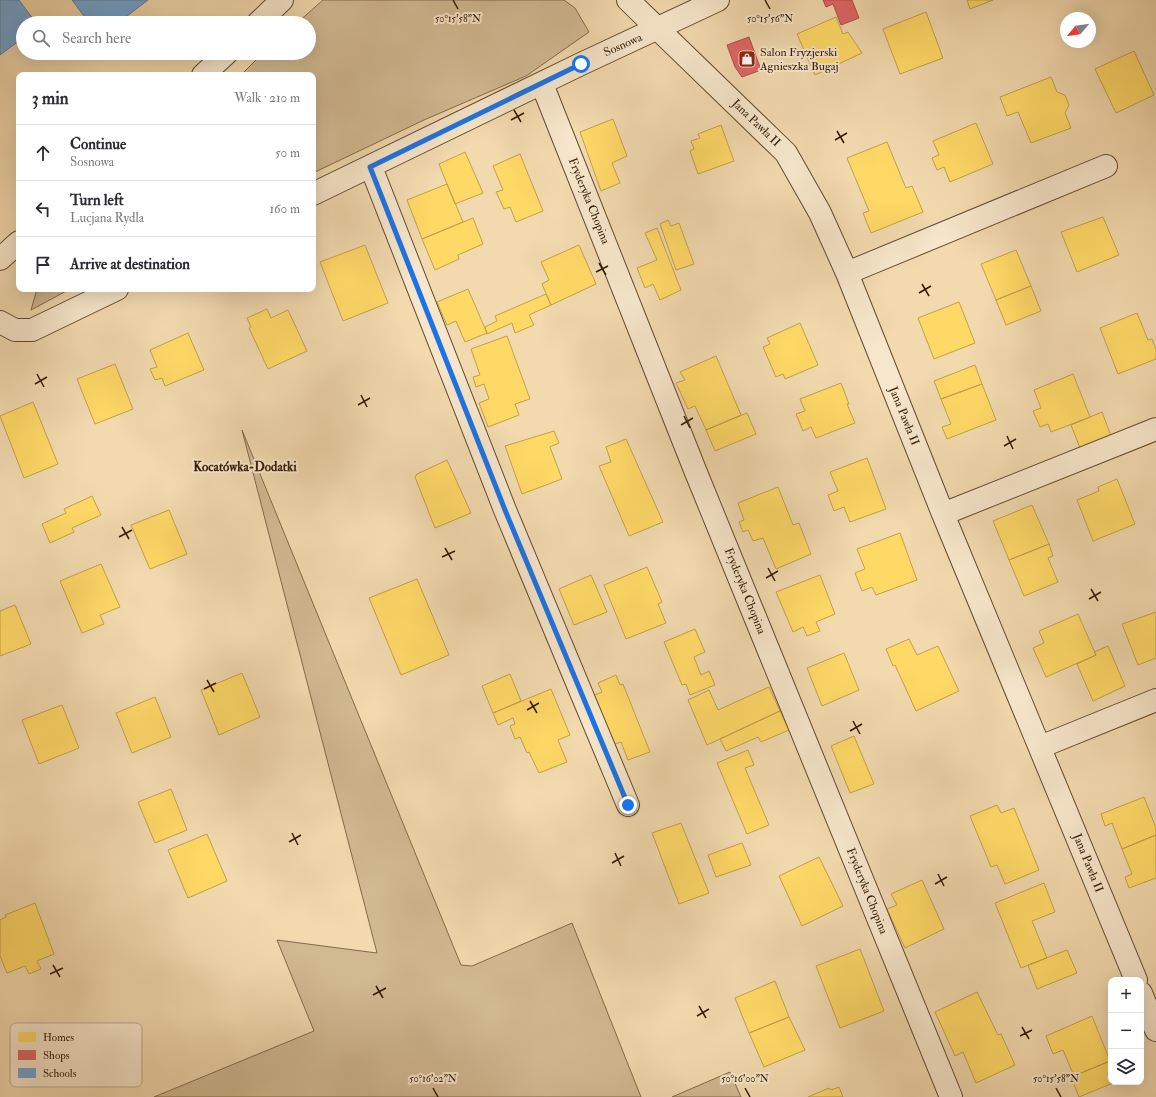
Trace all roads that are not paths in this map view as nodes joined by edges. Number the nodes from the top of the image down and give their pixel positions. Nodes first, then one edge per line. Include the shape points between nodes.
1 (282, 0) edge
2 (628, 0) edge
3 (718, 0) edge
4 (265, 16) edge
5 (659, 28) junction
6 (219, 60) edge
7 (206, 72) edge
8 (542, 84) junction
9 (1106, 166) dead end
10 (370, 167) junction
11 (316, 193) edge
12 (16, 245) edge
13 (0, 259) edge
14 (847, 273) junction
15 (111, 292) edge
16 (0, 322) edge
17 (1156, 429) edge
18 (943, 514) junction
19 (1156, 700) edge
20 (1040, 746) junction
21 (628, 805) dead end
22 (1135, 977) edge
23 (1148, 1002) edge
24 (1156, 1030) edge
25 (951, 1097) edge

1 - 4 street
2 - 5 street, Jana Pawła II
3 - 5 street, Sosnowa
5 - 8 street, Sosnowa
5 - 14 street, Jana Pawła II via 786,153 820,213
6 - 7 street
8 - 10 street, Sosnowa
8 - 25 street, Fryderyka Chopina via 695,470
9 - 14 street
10 - 11 street, Sosnowa
10 - 21 street via 505,510
12 - 13 street
14 - 18 street, Jana Pawła II
15 - 16 street via 32,330 15,330
17 - 18 street
18 - 20 street, Jana Pawła II
19 - 20 street
20 - 22 street, Jana Pawła II
23 - 24 street

